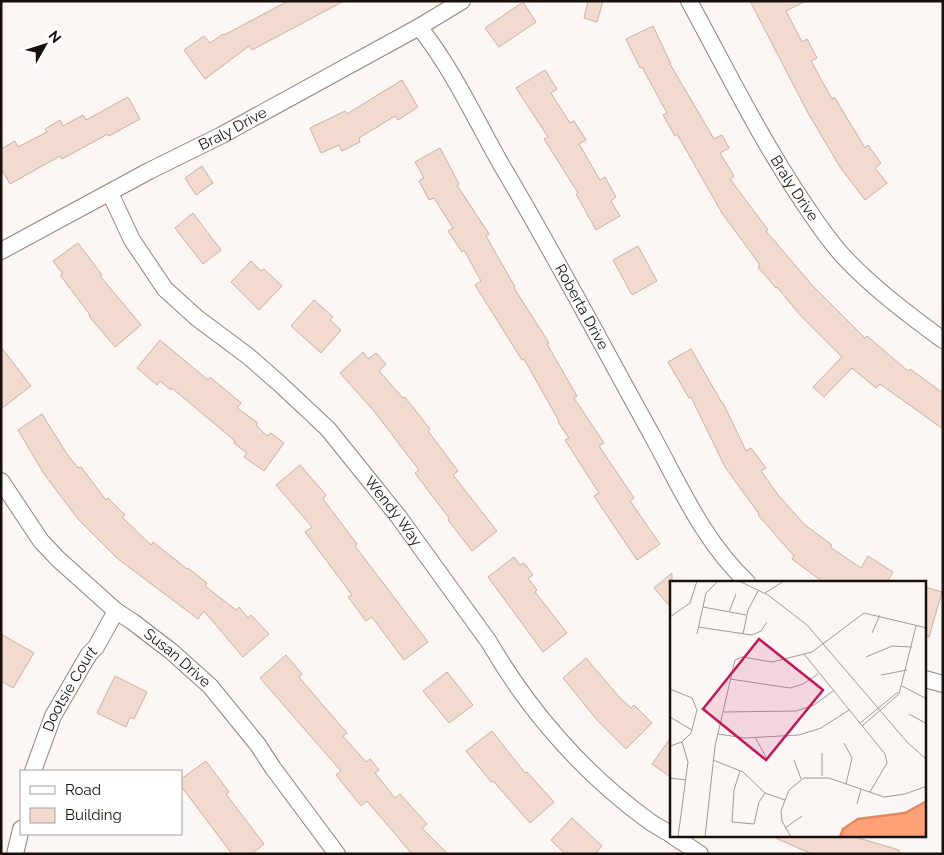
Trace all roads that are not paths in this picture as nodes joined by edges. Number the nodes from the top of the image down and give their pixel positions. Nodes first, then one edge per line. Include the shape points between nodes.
1 (462, 1) edge
2 (689, 1) edge
3 (419, 27) junction
4 (110, 193) junction
5 (1, 252) edge
6 (943, 340) edge
7 (1, 481) edge
8 (746, 581) edge
9 (116, 611) junction
10 (926, 679) edge
11 (943, 684) edge
12 (33, 770) edge
13 (20, 833) edge
14 (670, 835) edge
15 (675, 838) edge
16 (15, 854) edge
17 (337, 854) edge
18 (700, 854) edge

1 - 3 street, Braly Drive
2 - 6 street, Braly Drive via 740,98 788,180 828,239 880,291
3 - 4 street, Braly Drive
3 - 8 street, Roberta Drive via 436,48 470,106 687,501 712,541
4 - 5 street, Braly Drive
4 - 14 street, Wendy Way via 132,240 165,289 248,356 328,430 398,516 553,733 600,780
7 - 9 street, Susan Drive via 41,541
9 - 12 street, Dootsie Court via 53,716
9 - 17 street, Susan Drive via 164,646 210,686 258,745
10 - 11 street
13 - 16 street
15 - 18 street, Wendy Way

